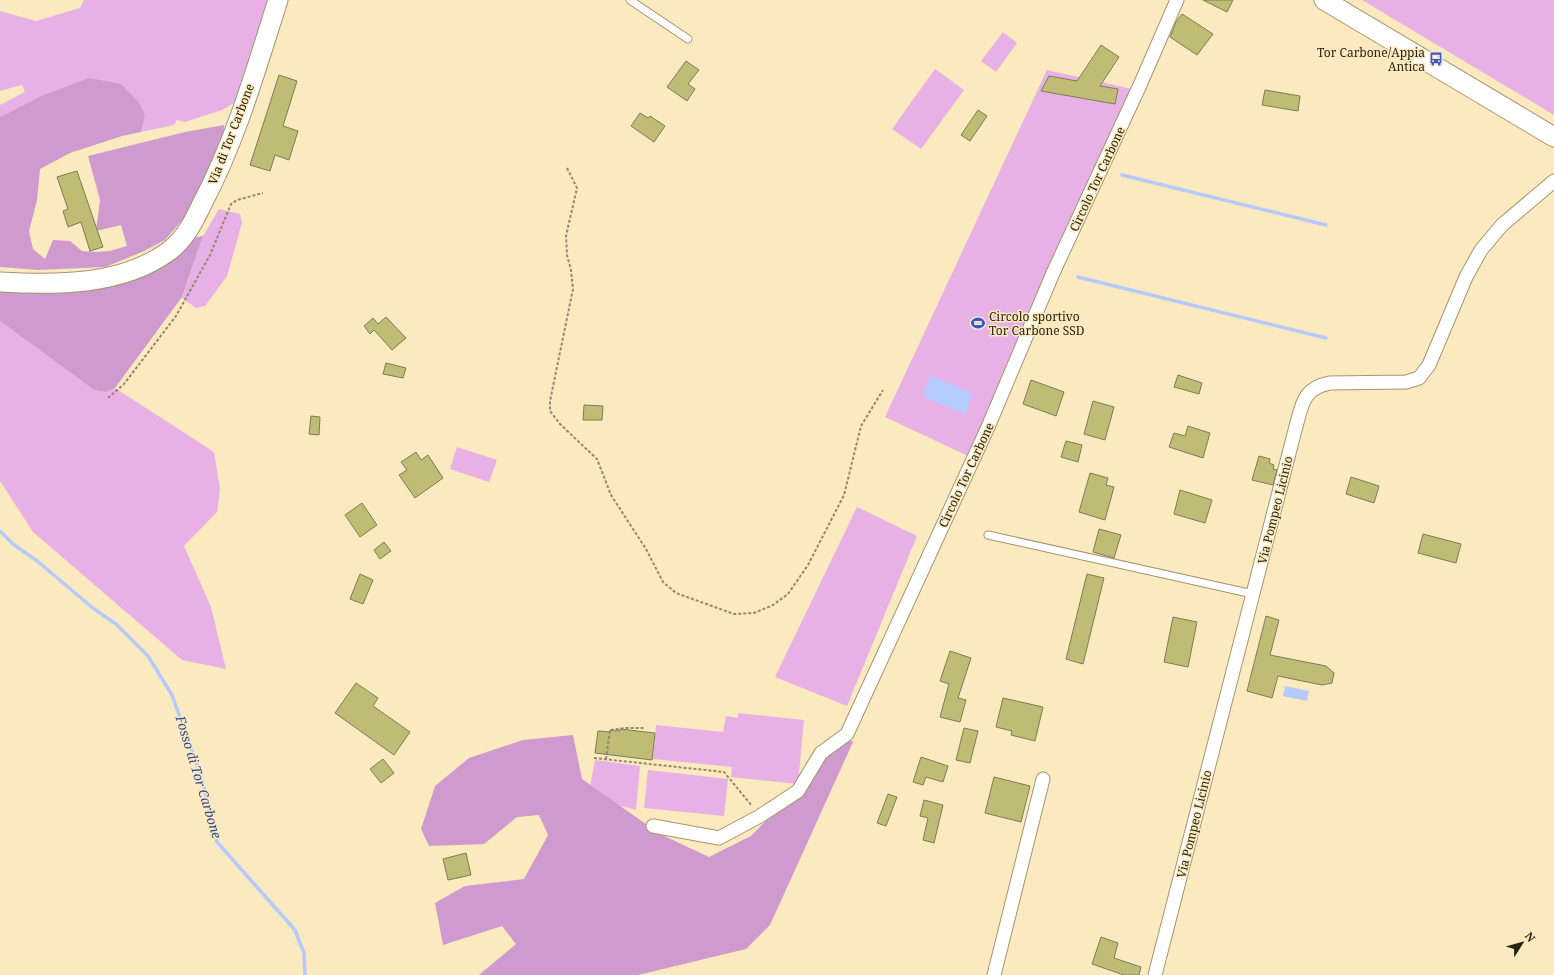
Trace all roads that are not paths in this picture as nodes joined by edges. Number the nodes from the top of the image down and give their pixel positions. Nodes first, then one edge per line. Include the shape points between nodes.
1 (278, 0) edge
2 (630, 0) edge
3 (1177, 0) edge
4 (1324, 0) edge
5 (688, 39) dead end
6 (1554, 137) edge
7 (1554, 181) edge
8 (0, 282) edge
9 (988, 535) dead end
10 (1253, 594) junction
11 (1043, 779) dead end
12 (653, 826) dead end
13 (994, 975) edge
14 (1156, 975) edge

1 - 8 main road, Via di Tor Carbone via 218,172 187,232 175,246 142,266 105,277 58,283
2 - 5 lane
3 - 12 street, Circolo Tor Carbone via 1053,273 988,428 847,734 821,753 798,791 760,816 719,838
4 - 6 main road
7 - 10 street, Via Pompeo Licinio via 1502,225 1481,250 1466,277 1429,365 1420,378 1406,382 1330,382 1312,389 1306,395
9 - 10 lane
10 - 14 street, Via Pompeo Licinio
11 - 13 street

